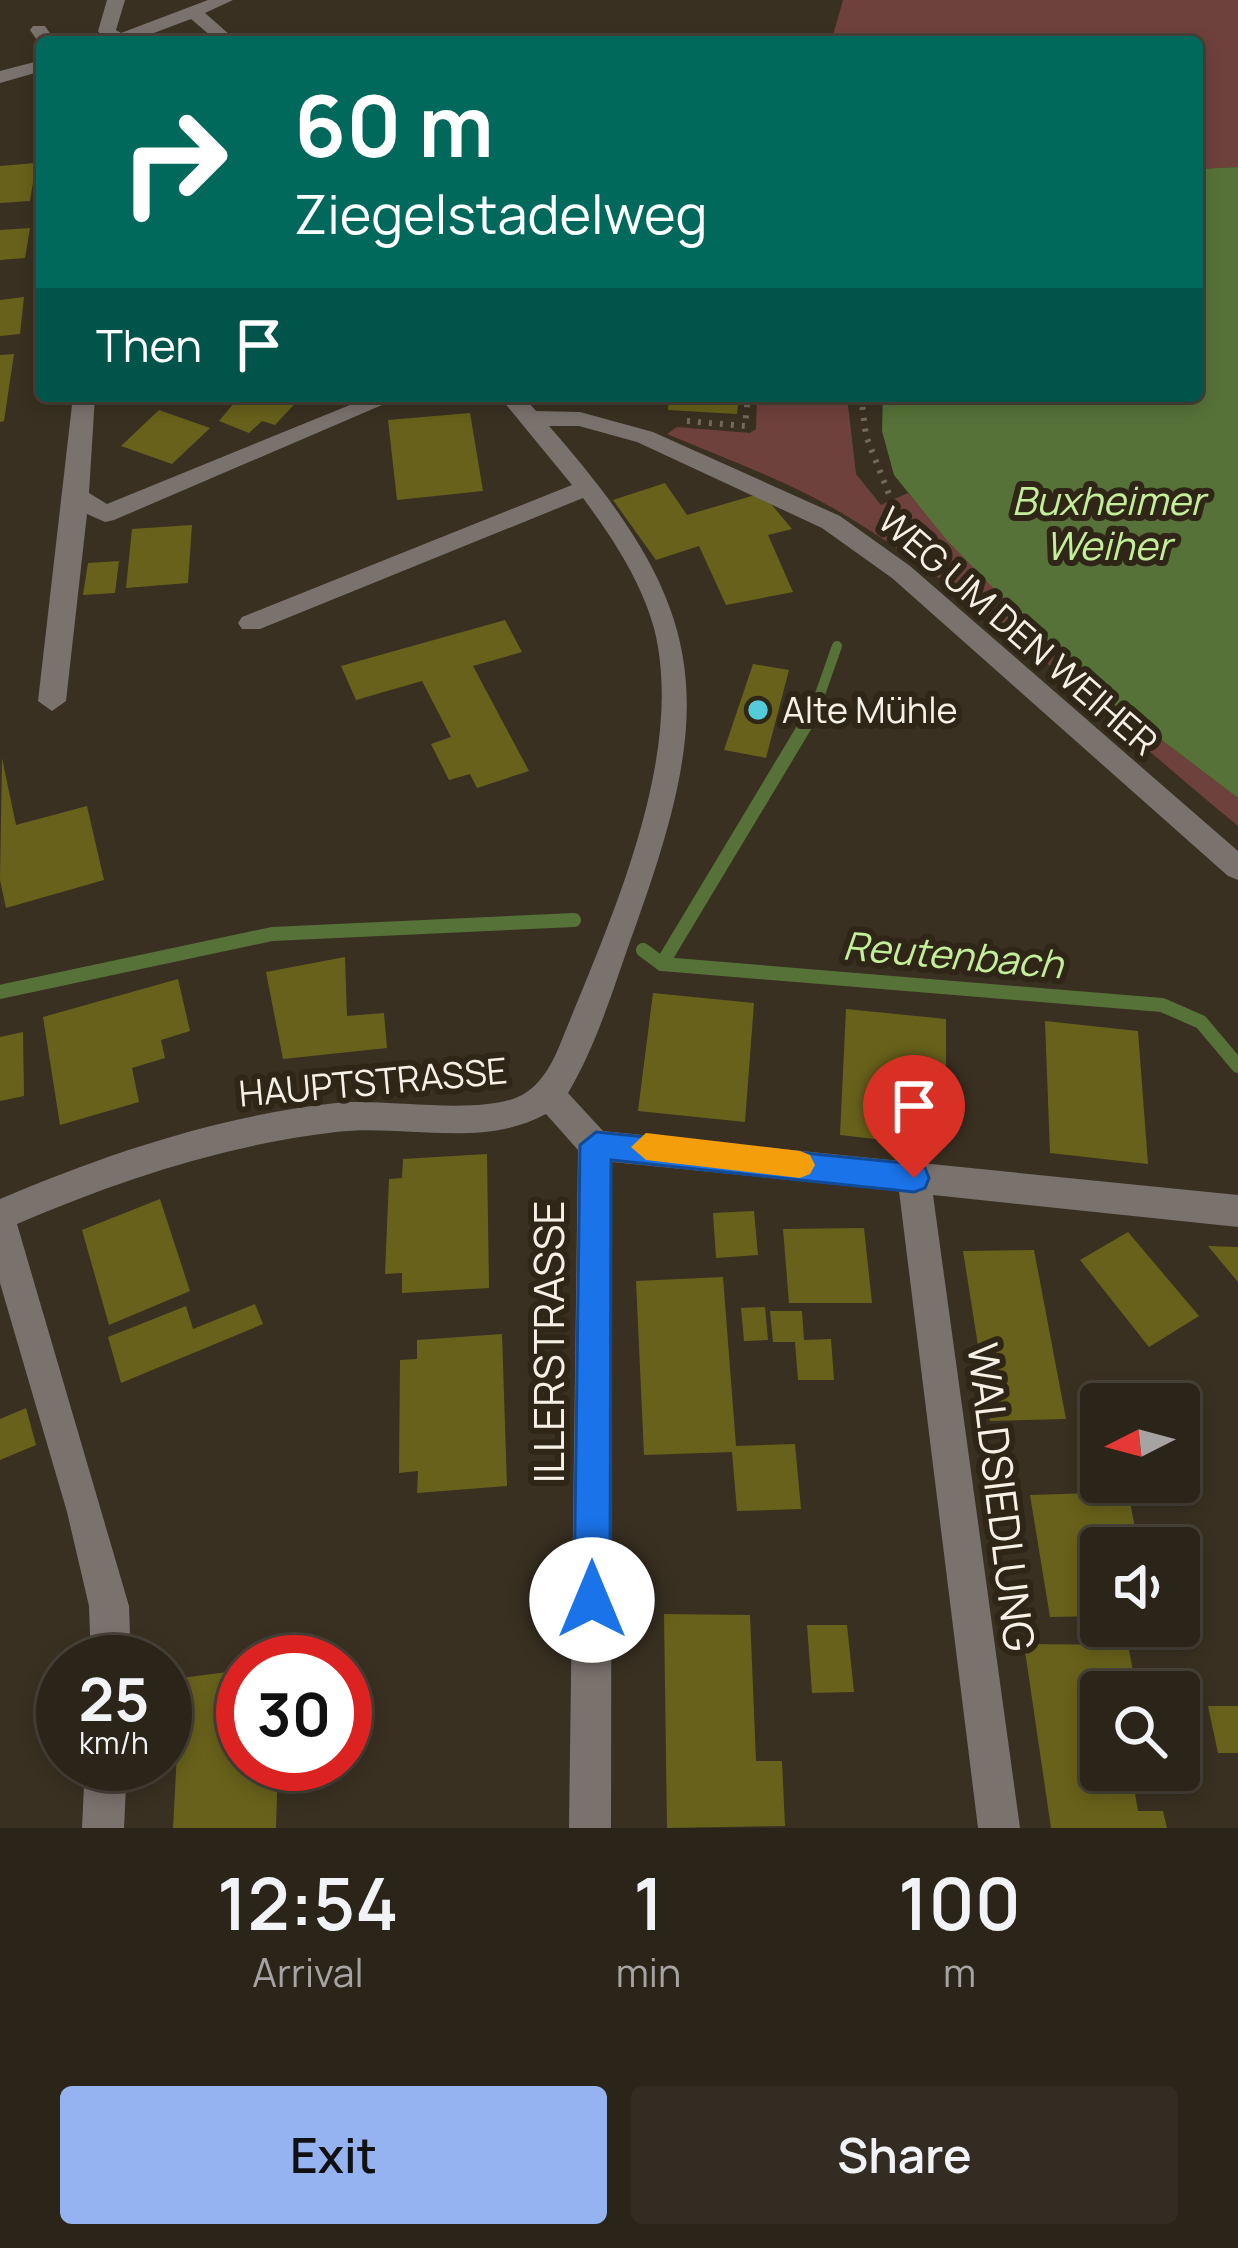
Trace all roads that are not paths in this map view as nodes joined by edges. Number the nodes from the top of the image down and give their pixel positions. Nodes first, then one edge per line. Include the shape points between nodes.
1 (116, 0) edge
2 (224, 0) edge
3 (193, 12) junction
4 (112, 36) edge
5 (129, 36) edge
6 (223, 36) edge
7 (36, 67) edge
8 (0, 77) edge
9 (84, 402) edge
10 (377, 402) edge
11 (519, 407) edge
12 (584, 489) junction
13 (77, 496) junction
14 (251, 623) dead end
15 (52, 701) dead end
16 (1238, 868) edge
17 (547, 1093) junction
18 (596, 1145) junction
19 (914, 1178) junction
20 (1238, 1211) edge
21 (0, 1220) edge
22 (111, 1635) edge
23 (105, 1791) edge
24 (103, 1828) edge
25 (590, 1828) edge
26 (999, 1828) edge

1 - 4 street
2 - 3 street
3 - 5 street
3 - 6 street
7 - 8 street
9 - 13 street
10 - 13 street via 105,514
11 - 12 street
11 - 16 street, WEG UM DEN WEIHER via 605,424 701,459 830,521 884,559
12 - 14 street
12 - 17 street via 659,605 673,701 639,879
13 - 15 street
17 - 18 street
17 - 21 street, HAUPTSTRASSE via 530,1108 501,1114 346,1117 244,1130 159,1151
18 - 19 street
18 - 25 street, ILLERSTRASSE
19 - 20 street
19 - 26 street, WALDSIEDLUNG
21 - 22 street via 86,1512
23 - 24 street

